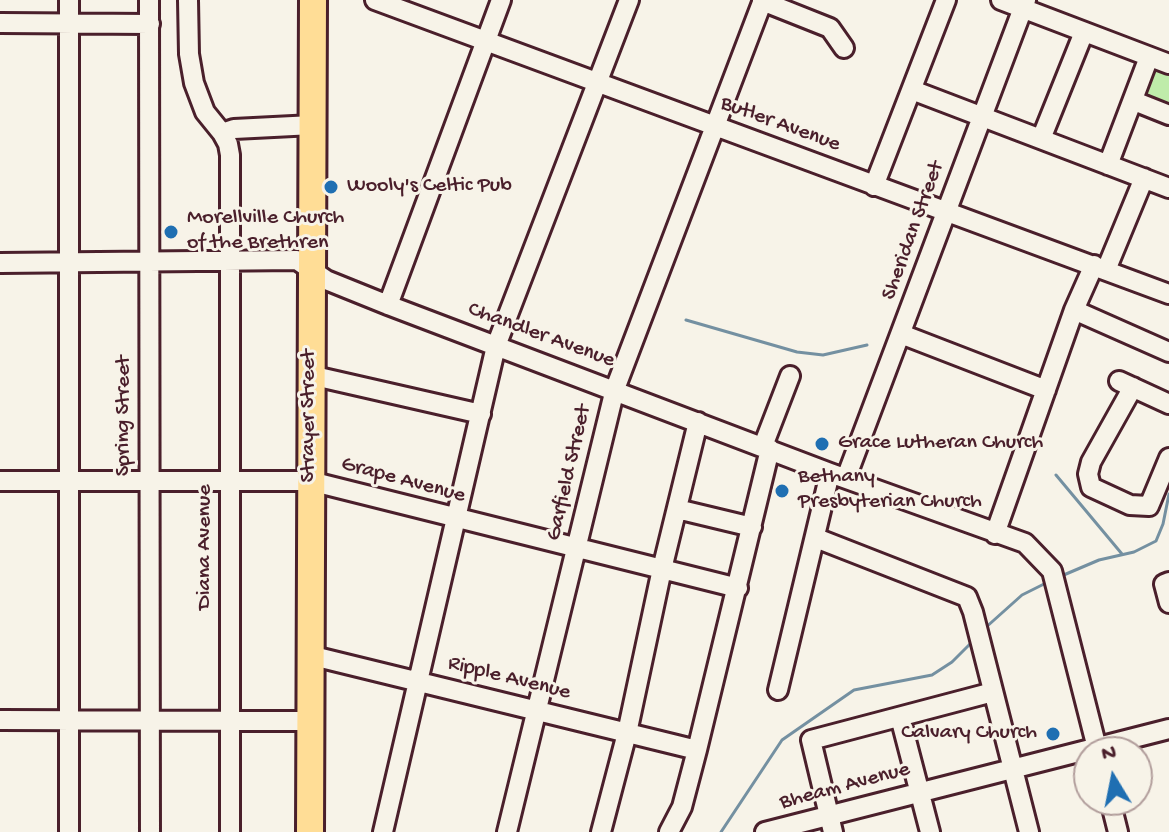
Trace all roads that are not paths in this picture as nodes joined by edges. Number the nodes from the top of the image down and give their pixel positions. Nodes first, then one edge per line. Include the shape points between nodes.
1 (69, 0) edge
2 (149, 0) edge
3 (188, 0) edge
4 (313, 0) edge
5 (377, 0) edge
6 (501, 0) edge
7 (629, 0) edge
8 (763, 0) edge
9 (946, 0) edge
10 (1001, 0) edge
11 (1045, 0) edge
12 (1024, 4) edge
13 (1059, 22) junction
14 (0, 23) edge
15 (69, 23) junction
16 (150, 24) junction
17 (1084, 32) junction
18 (486, 40) junction
19 (844, 48) dead end
20 (1149, 57) junction
21 (1169, 64) edge
22 (597, 83) junction
23 (912, 90) junction
24 (1134, 101) junction
25 (1169, 115) edge
26 (981, 116) junction
27 (313, 125) junction
28 (715, 127) junction
29 (222, 133) junction
30 (1041, 139) junction
31 (1108, 165) junction
32 (1144, 178) junction
33 (874, 186) junction
34 (1169, 188) edge
35 (947, 213) junction
36 (69, 262) junction
37 (149, 262) junction
38 (0, 263) edge
39 (230, 263) junction
40 (1100, 267) junction
41 (311, 268) junction
42 (1169, 294) edge
43 (388, 305) junction
44 (1074, 310) junction
45 (901, 334) junction
46 (496, 346) junction
47 (1169, 352) edge
48 (310, 375) junction
49 (790, 376) dead end
50 (615, 389) junction
51 (1046, 390) junction
52 (1169, 404) edge
53 (481, 414) junction
54 (698, 422) junction
55 (767, 447) junction
56 (1169, 458) edge
57 (838, 476) junction
58 (0, 481) edge
59 (69, 481) junction
60 (149, 481) junction
61 (310, 481) junction
62 (229, 483) junction
63 (677, 509) junction
64 (455, 519) junction
65 (752, 527) junction
66 (995, 534) junction
67 (816, 538) junction
68 (577, 548) junction
69 (662, 569) junction
70 (1167, 583) edge
71 (738, 588) junction
72 (1169, 603) edge
73 (309, 655) junction
74 (419, 682) junction
75 (778, 690) dead end
76 (993, 692) junction
77 (536, 710) junction
78 (900, 717) junction
79 (69, 719) junction
80 (150, 719) junction
81 (0, 720) edge
82 (230, 720) junction
83 (309, 721) junction
84 (1169, 729) edge
85 (627, 733) junction
86 (1094, 736) edge
87 (1145, 736) edge
88 (697, 750) junction
89 (1073, 755) edge
90 (1011, 768) junction
91 (920, 792) junction
92 (831, 824) edge
93 (69, 832) edge
94 (150, 832) edge
95 (230, 832) edge
96 (310, 832) edge
97 (383, 832) edge
98 (507, 832) edge
99 (601, 832) edge
100 (669, 832) edge
101 (765, 832) edge
102 (930, 832) edge
103 (1029, 832) edge

1 - 15 street
2 - 16 street, Spring Street
3 - 29 street via 194,83 205,112
4 - 27 highway, Strayer Street
5 - 18 street, Butler Avenue
6 - 18 street
7 - 22 street
8 - 19 street via 830,28
8 - 28 street, Garfield Street
9 - 23 street
10 - 12 street
11 - 13 street
12 - 13 street
12 - 26 street, Sheridan Street
13 - 17 street
14 - 15 street
15 - 16 street
15 - 36 street
16 - 37 street, Spring Street
17 - 20 street
17 - 30 street
18 - 22 street, Butler Avenue
18 - 43 street
20 - 21 street
20 - 24 street
22 - 28 street, Butler Avenue
22 - 46 street
23 - 26 street
23 - 33 street
24 - 25 street
24 - 31 street
26 - 30 street
26 - 35 street, Sheridan Street
27 - 29 street
27 - 41 highway, Strayer Street
28 - 33 street, Butler Avenue
28 - 50 street, Garfield Street
29 - 39 street, Diana Avenue via 230,155
30 - 31 street
31 - 32 street
32 - 34 street
32 - 40 street
33 - 35 street, Butler Avenue
35 - 40 street, Butler Avenue
35 - 45 street, Sheridan Street
36 - 37 street, Chandler Avenue
36 - 38 street, Chandler Avenue
36 - 59 street
37 - 39 street, Chandler Avenue
37 - 60 street, Spring Street
39 - 41 street, Chandler Avenue via 297,260
39 - 62 street, Diana Avenue
40 - 42 street, Butler Avenue
40 - 44 street
41 - 43 street, Chandler Avenue via 326,280
41 - 48 highway, Strayer Street
43 - 46 street, Chandler Avenue
44 - 47 street
44 - 51 street
45 - 51 street
45 - 57 street, Sheridan Street
46 - 50 street, Chandler Avenue
46 - 53 street
48 - 53 street
48 - 61 highway, Strayer Street
49 - 55 street
50 - 54 street, Chandler Avenue
50 - 68 street, Garfield Street
51 - 66 street
52 - 56 street via 1126,384 1091,462 1091,487 1130,505 1149,506
53 - 64 street
54 - 55 street, Chandler Avenue
54 - 63 street
55 - 57 street, Chandler Avenue
55 - 65 street
57 - 66 street, Chandler Avenue
57 - 67 street, Sheridan Street
58 - 59 street, Grape Avenue
59 - 60 street, Grape Avenue
59 - 79 street
60 - 62 street, Grape Avenue
60 - 80 street, Spring Street
61 - 62 street, Grape Avenue
61 - 64 street, Grape Avenue
61 - 73 highway, Strayer Street
62 - 82 street, Diana Avenue
63 - 65 street
63 - 69 street
64 - 68 street, Grape Avenue
64 - 74 street
65 - 71 street
66 - 86 street, Chandler Avenue via 1025,543 1052,574
67 - 75 street, Sheridan Street
67 - 76 street via 967,597
68 - 69 street, Grape Avenue
68 - 77 street, Garfield Street
69 - 71 street, Grape Avenue
69 - 85 street
70 - 72 street
71 - 88 street
73 - 74 street, Ripple Avenue
73 - 83 highway, Strayer Street
74 - 77 street, Ripple Avenue
74 - 97 street
76 - 78 street
76 - 90 street
77 - 85 street, Ripple Avenue
77 - 98 street, Garfield Street
78 - 91 street
78 - 92 street via 811,740
79 - 80 street
79 - 81 street
79 - 93 street
80 - 82 street
80 - 94 street, Spring Street
82 - 83 street
82 - 95 street, Diana Avenue
83 - 96 highway, Strayer Street
84 - 87 street, Bheam Avenue
85 - 88 street, Ripple Avenue
85 - 99 street
88 - 100 street via 682,807
89 - 90 street, Bheam Avenue
90 - 91 street, Bheam Avenue
90 - 103 street
91 - 92 street, Bheam Avenue
91 - 102 street
92 - 101 street, Bheam Avenue

